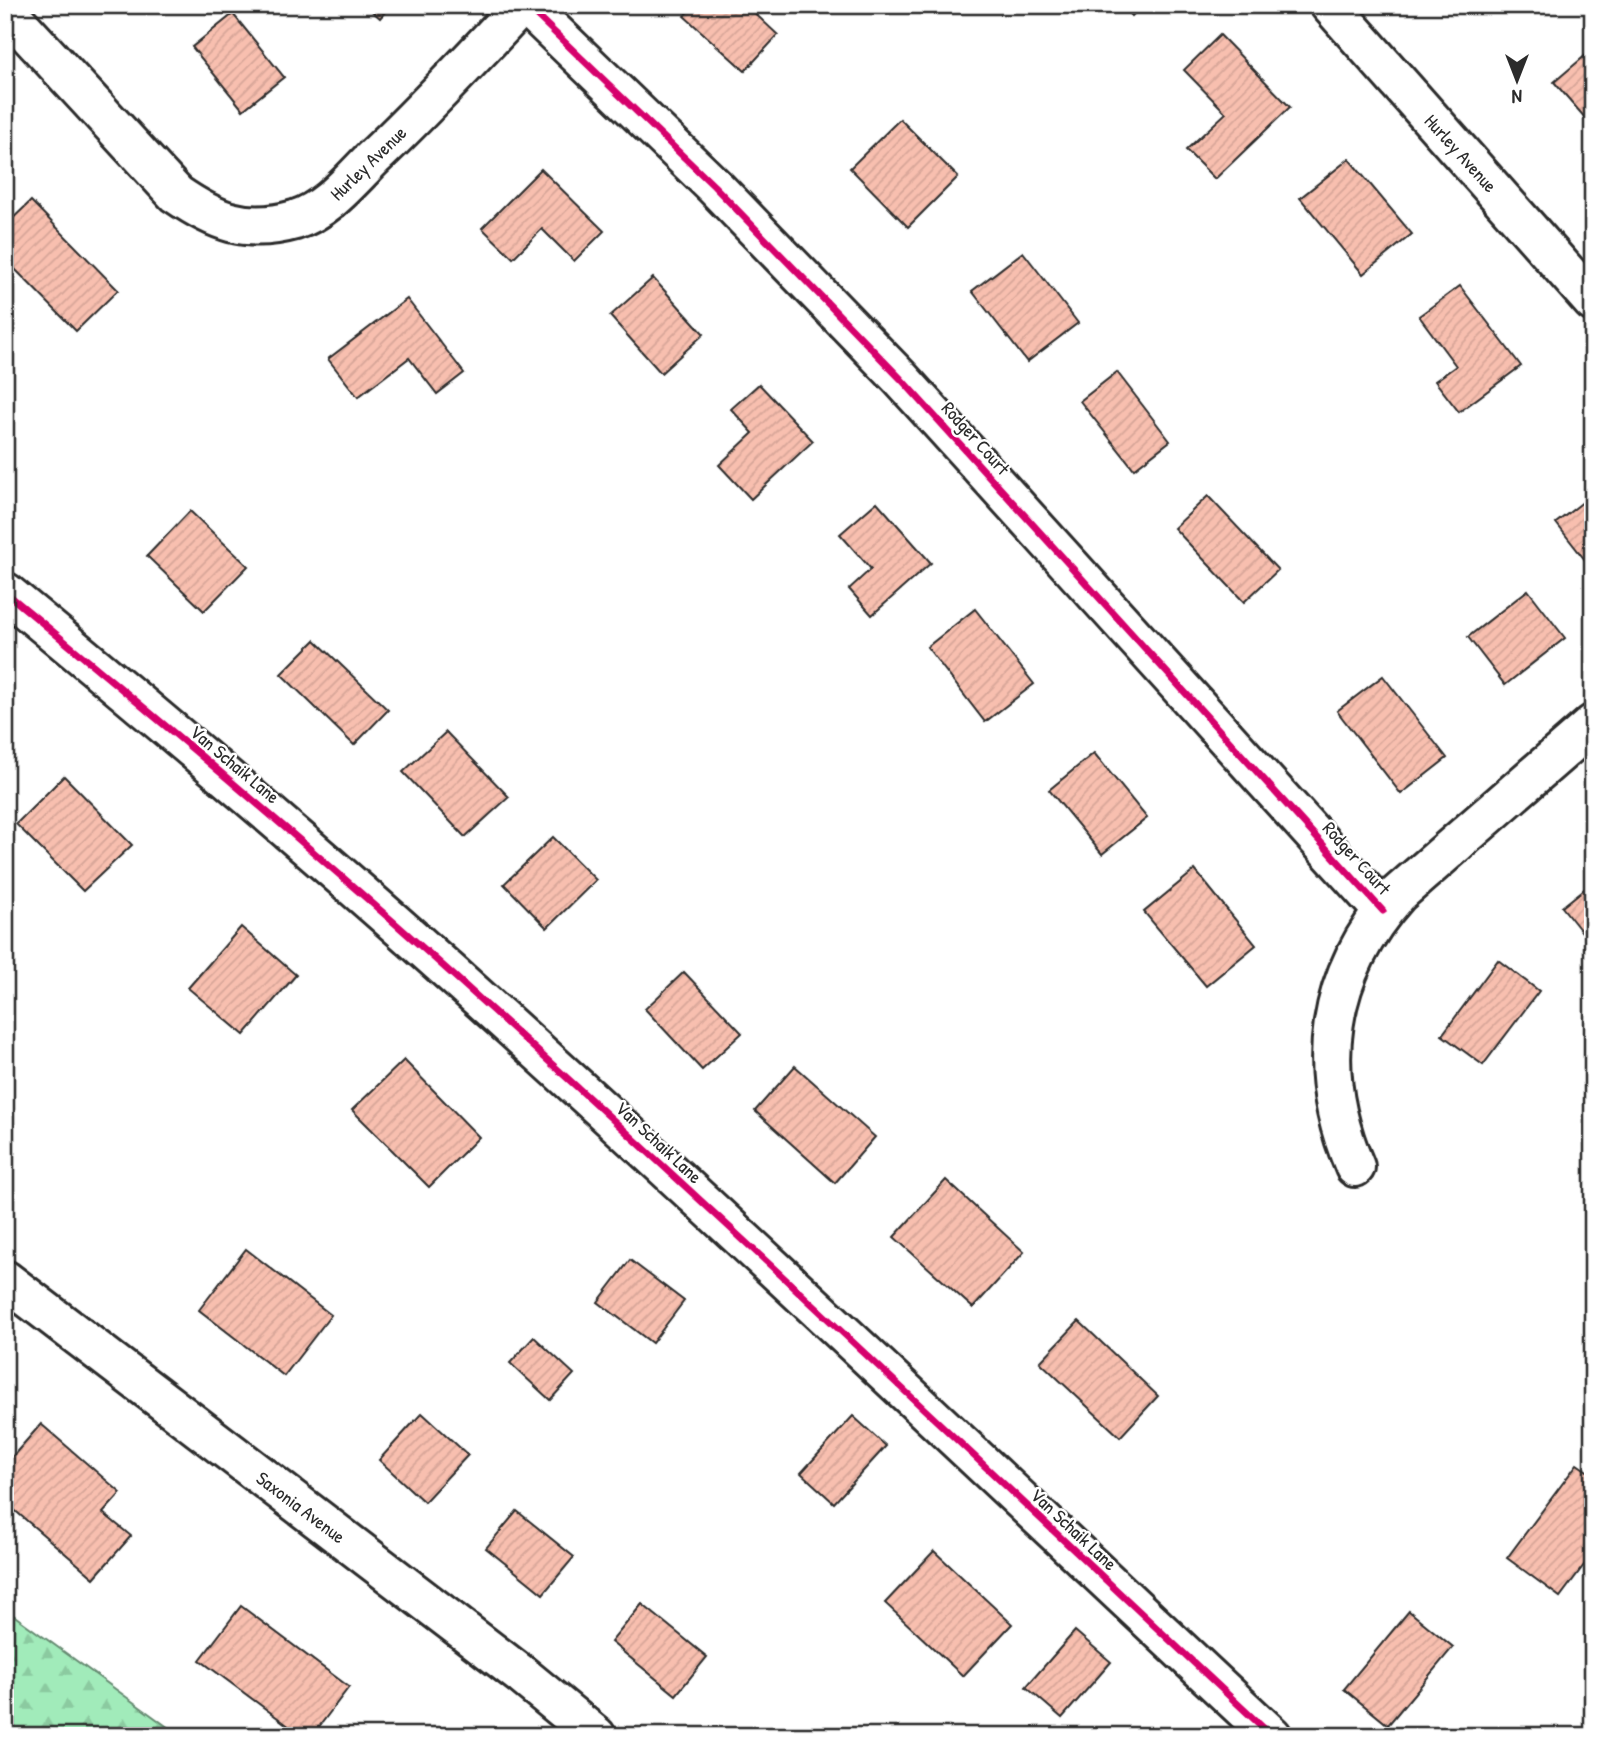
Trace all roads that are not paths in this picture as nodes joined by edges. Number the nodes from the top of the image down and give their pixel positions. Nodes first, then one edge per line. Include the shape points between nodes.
1 (524, 5) edge
2 (1330, 5) edge
3 (5, 9) edge
4 (1593, 302) edge
5 (5, 592) edge
6 (1593, 724) edge
7 (1383, 911) junction
8 (1355, 1167) dead end
9 (5, 1280) edge
10 (596, 1736) edge
11 (1272, 1736) edge

1 - 3 street, Hurley Avenue via 326,204 297,219 265,226 214,217 176,194
1 - 7 street, Rodger Court via 714,186 901,379
2 - 4 street, Hurley Avenue
5 - 11 street, Van Schaik Lane via 480,999
6 - 7 street, Rodger Court
7 - 8 street via 1355,953 1337,1002 1330,1046 1332,1091
9 - 10 street, Saxonia Avenue

